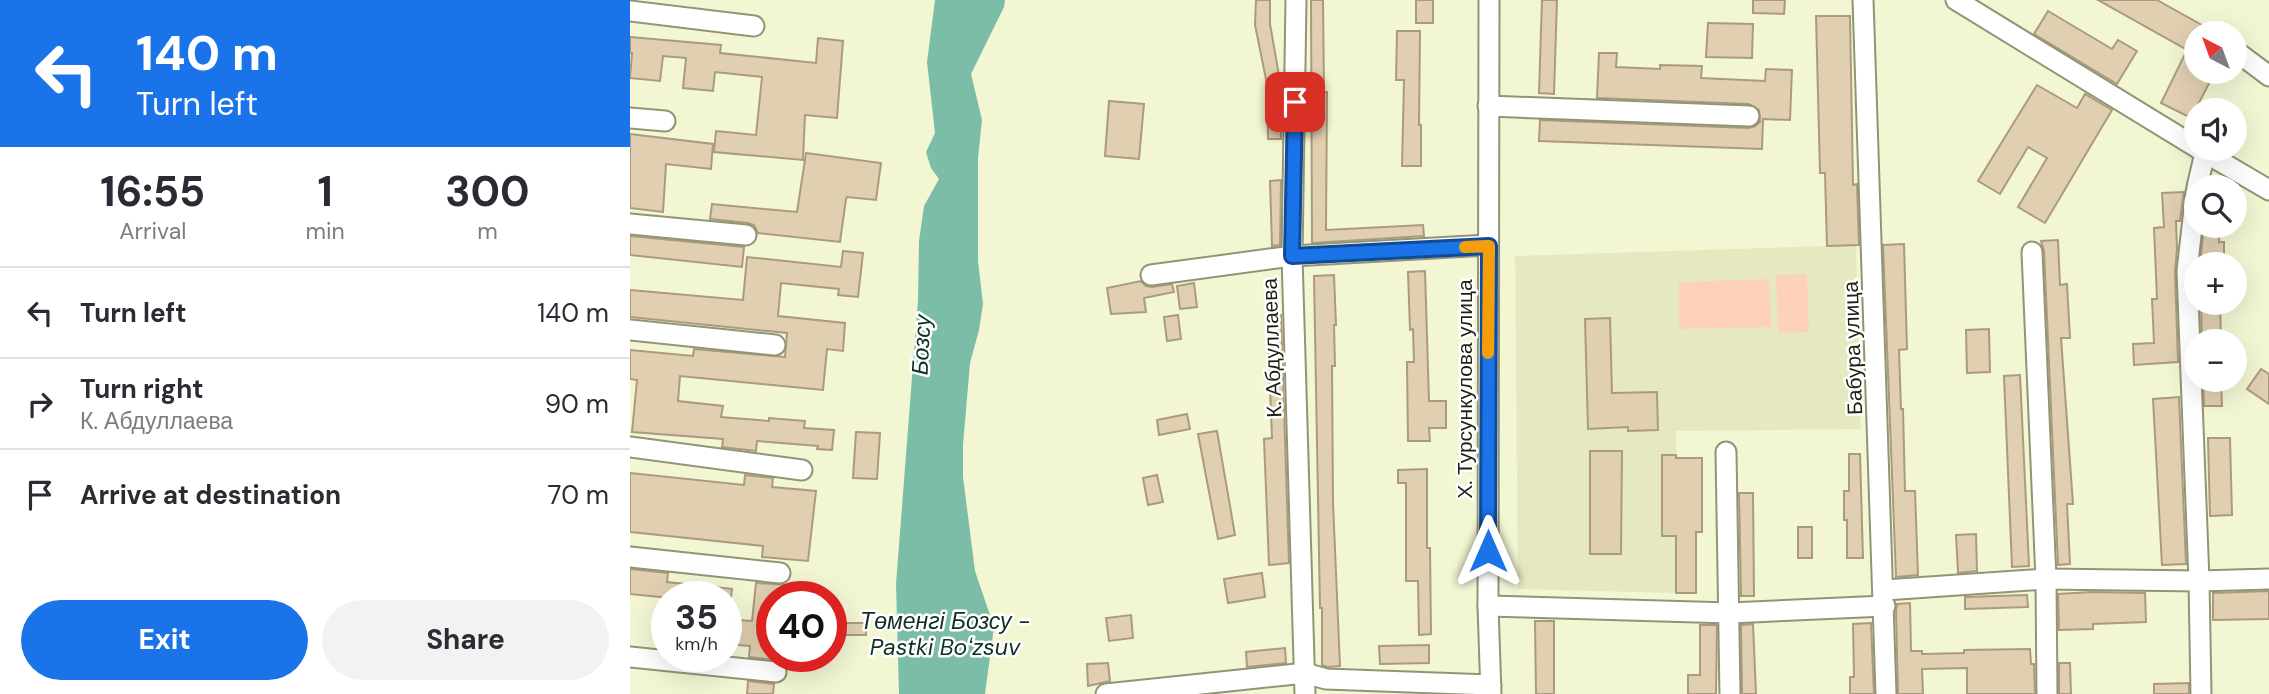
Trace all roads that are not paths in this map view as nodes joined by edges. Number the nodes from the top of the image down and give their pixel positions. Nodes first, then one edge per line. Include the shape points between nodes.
1 (1296, 0) edge
2 (1489, 0) edge
3 (1863, 0) edge
4 (1967, 3) edge
5 (630, 11) edge
6 (754, 26) dead end
7 (2247, 60) edge
8 (2269, 76) edge
9 (1488, 106) junction
10 (1749, 116) dead end
11 (630, 118) edge
12 (665, 121) dead end
13 (2184, 140) edge
14 (2219, 161) edge
15 (2269, 190) edge
16 (630, 224) edge
17 (746, 235) dead end
18 (2191, 238) edge
19 (1489, 246) junction
20 (2032, 252) dead end
21 (1292, 256) junction
22 (1151, 275) dead end
23 (630, 330) edge
24 (775, 345) dead end
25 (630, 447) edge
26 (1726, 452) dead end
27 (802, 470) dead end
28 (630, 556) edge
29 (780, 573) dead end
30 (2046, 579) junction
31 (2269, 579) edge
32 (2199, 581) junction
33 (1885, 598) junction
34 (1488, 606) junction
35 (1730, 613) junction
36 (630, 657) edge
37 (756, 670) edge
38 (1305, 673) junction
39 (1491, 690) edge
40 (1106, 694) edge
41 (1305, 694) edge
42 (1730, 694) edge
43 (1886, 694) edge
44 (2047, 694) edge
45 (2201, 694) edge

1 - 21 street, К. Абдуллаева
2 - 9 street, Х. Турсункулова улица
3 - 33 street, Бабура улица
4 - 13 street
5 - 6 street
7 - 8 street
9 - 10 street
9 - 19 street, Х. Турсункулова улица
11 - 12 street
14 - 15 street
16 - 17 street
18 - 32 street via 2187,271
19 - 21 street
19 - 34 street, Х. Турсункулова улица
20 - 30 street
21 - 22 street
21 - 38 street, К. Абдуллаева
23 - 24 street
25 - 27 street
26 - 35 street
28 - 29 street
30 - 32 street
30 - 33 street
30 - 44 street
31 - 32 street
32 - 45 street
33 - 35 street
33 - 43 street, Бабура улица
34 - 35 street
34 - 39 street, Х. Турсункулова улица
35 - 42 street
36 - 37 street
38 - 39 street via 1326,679
38 - 40 street
38 - 41 street, К. Абдуллаева

